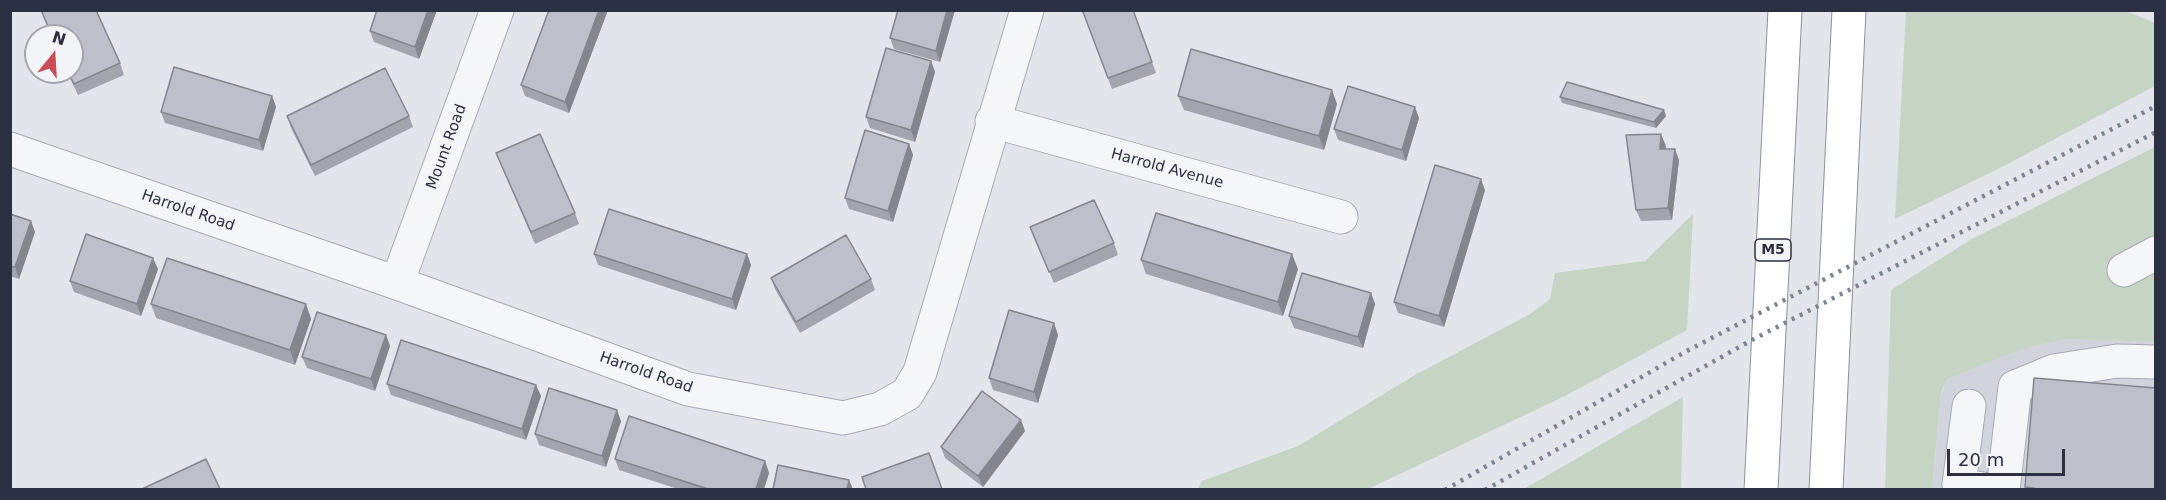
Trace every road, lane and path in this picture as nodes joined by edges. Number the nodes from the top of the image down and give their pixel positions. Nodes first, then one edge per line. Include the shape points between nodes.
1 (497, 10) edge
2 (1027, 10) edge
3 (1785, 10) edge
4 (1849, 10) edge
5 (992, 121) junction
6 (10, 149) edge
7 (1341, 217) dead end
8 (2156, 253) edge
9 (2124, 270) dead end
10 (397, 283) junction
11 (2156, 362) edge
12 (1969, 406) dead end
13 (1761, 489) edge
14 (1826, 489) edge
15 (1989, 489) edge
16 (2003, 489) edge

1 - 10 street, Mount Road
2 - 5 street, Harrold Road
3 - 13 highway, M5
4 - 14 highway
5 - 7 street, Harrold Avenue
5 - 10 street, Harrold Road via 920,372 907,394 880,409 843,418 688,389
6 - 10 street, Harrold Road
8 - 9 street
11 - 16 street via 2117,361 2054,371 2015,387
12 - 15 street via 1959,485

